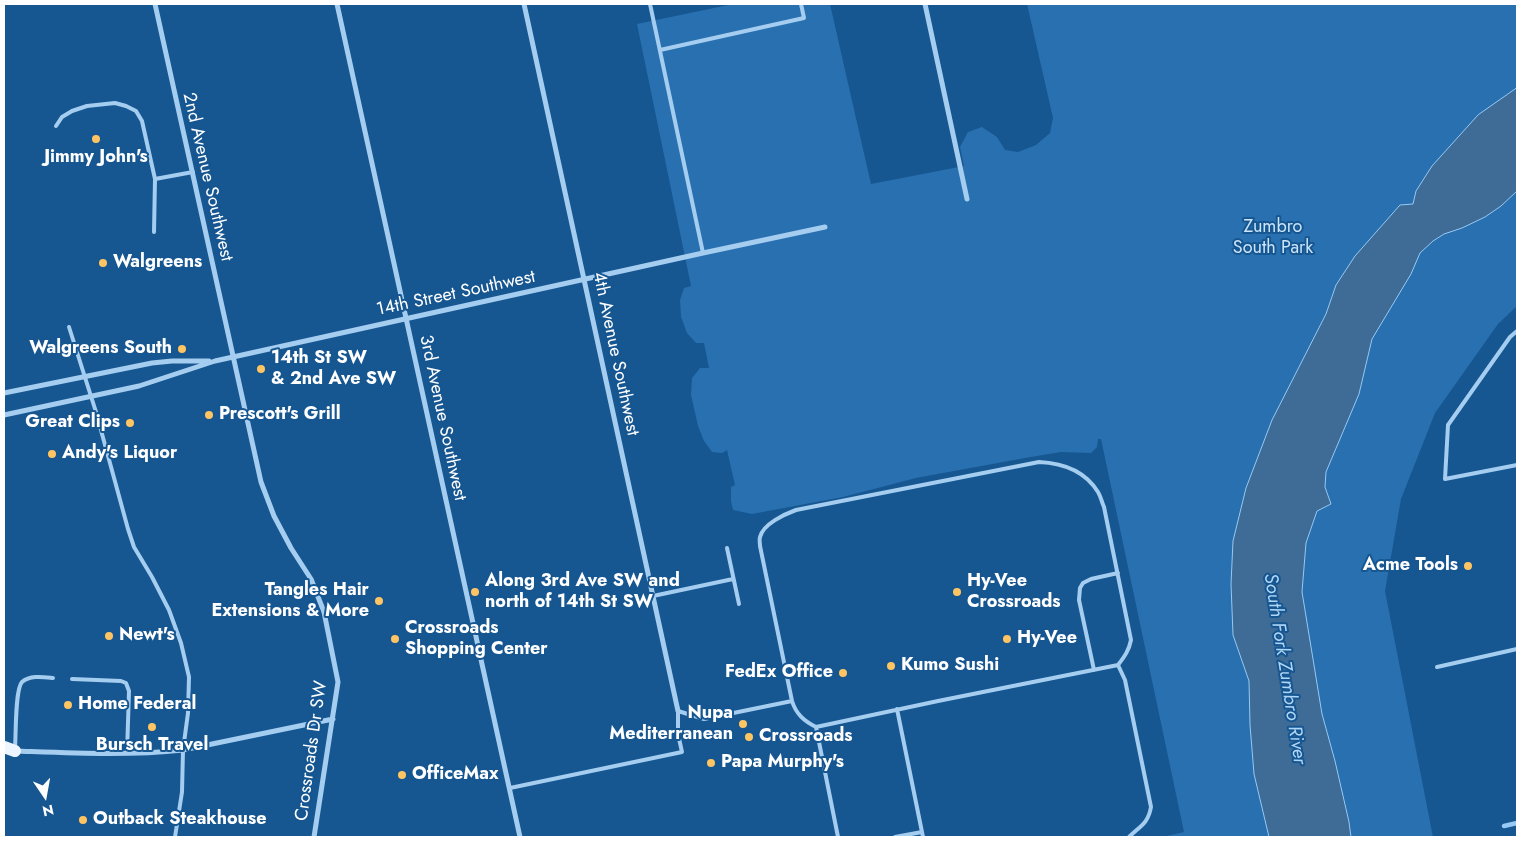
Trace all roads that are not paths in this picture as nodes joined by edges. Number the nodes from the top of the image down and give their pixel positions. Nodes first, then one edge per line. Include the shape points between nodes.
1 (155, 4) edge
2 (337, 4) edge
3 (524, 4) edge
4 (650, 4) edge
5 (801, 4) edge
6 (925, 4) edge
7 (660, 50) junction
8 (56, 126) dead end
9 (193, 172) junction
10 (155, 179) junction
11 (967, 199) dead end
12 (826, 228) dead end
13 (154, 232) dead end
14 (703, 253) junction
15 (585, 280) junction
16 (406, 318) junction
17 (69, 327) dead end
18 (1517, 331) edge
19 (233, 357) junction
20 (215, 361) junction
21 (85, 377) junction
22 (4, 393) edge
23 (91, 397) junction
24 (4, 415) edge
25 (1517, 465) edge
26 (727, 548) dead end
27 (1118, 574) junction
28 (734, 579) junction
29 (653, 596) junction
30 (739, 604) dead end
31 (1517, 649) edge
32 (1118, 665) junction
33 (1437, 667) dead end
34 (1094, 670) junction
35 (53, 678) dead end
36 (72, 679) dead end
37 (792, 701) junction
38 (897, 709) junction
39 (678, 710) junction
40 (333, 719) junction
41 (816, 727) junction
42 (183, 750) junction
43 (7, 751) edge
44 (126, 753) junction
45 (510, 788) junction
46 (922, 832) junction
47 (175, 837) edge
48 (314, 837) edge
49 (520, 837) edge
50 (838, 837) edge
51 (895, 837) edge
52 (923, 837) edge
53 (1129, 837) edge

1 - 9 street, 2nd Avenue Southwest
2 - 16 street, 3rd Avenue Southwest
3 - 15 street, 4th Avenue Southwest
4 - 7 lane
5 - 7 lane via 804,18
6 - 11 street
7 - 14 lane
8 - 10 lane via 62,117 87,106 115,104 131,108 142,121
9 - 10 lane
9 - 19 street, 2nd Avenue Southwest
10 - 13 lane
12 - 14 street, 14th Street Southwest
14 - 15 street, 14th Street Southwest
15 - 16 street, 14th Street Southwest
15 - 29 street, 4th Avenue Southwest
16 - 19 street, 14th Street Southwest
16 - 45 street, 3rd Avenue Southwest
17 - 21 lane
18 - 25 lane via 1448,425 1444,479
19 - 20 street, 14th Street Southwest
19 - 40 street, Crossroads Dr SW via 261,482 274,516 311,579 324,612 338,682
20 - 21 street, 14th Street Southwest via 152,362
20 - 23 street, 14th Street Southwest via 146,384
21 - 22 street, 14th Street Southwest
21 - 23 lane
23 - 24 street, 14th Street Southwest
23 - 42 lane via 134,547 169,610 181,642 189,677
26 - 28 lane
27 - 32 lane via 1131,640 1126,656
27 - 34 lane via 1091,579 1080,588 1079,600
27 - 37 lane via 1099,493 1078,472 1053,463 1039,462 782,515 764,530 760,546
28 - 29 lane
28 - 30 lane
29 - 39 street, 4th Avenue Southwest
31 - 33 lane
32 - 34 lane
32 - 53 lane via 1125,680 1151,807 1145,823
34 - 38 lane
35 - 43 lane via 29,678 20,685
36 - 44 lane via 121,681 126,684 129,691
37 - 39 lane via 704,719
37 - 41 lane via 806,722
38 - 41 lane
38 - 46 lane
39 - 45 lane via 682,752
40 - 42 street
40 - 48 street, Crossroads Dr SW
41 - 50 lane
42 - 44 street
42 - 47 lane via 182,792
43 - 44 street
45 - 49 street, 3rd Avenue Southwest
46 - 51 lane
46 - 52 lane

